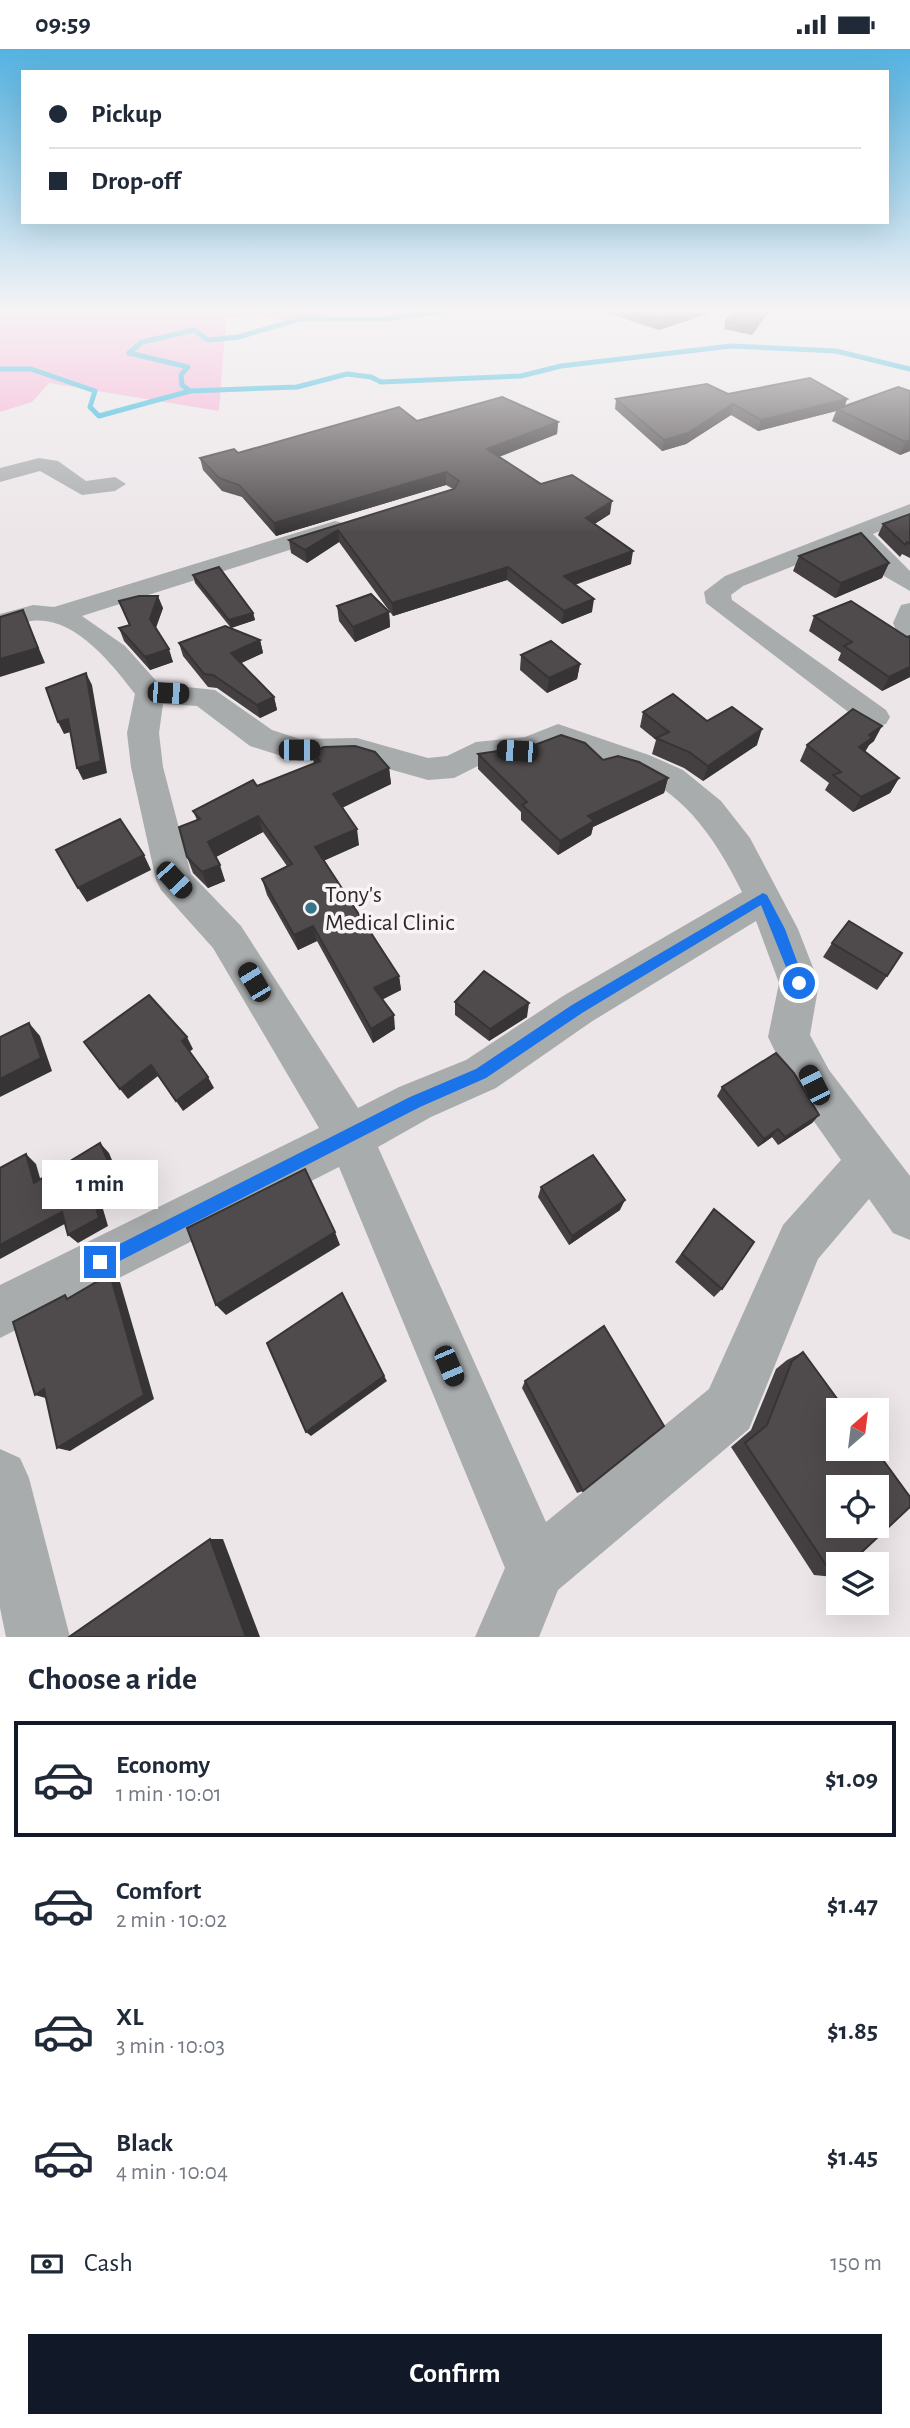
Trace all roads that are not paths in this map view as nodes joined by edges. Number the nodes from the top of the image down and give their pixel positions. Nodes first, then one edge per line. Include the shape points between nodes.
1 (0, 475) edge
2 (115, 484) dead end
3 (910, 511) edge
4 (354, 523) edge
5 (860, 534) junction
6 (910, 583) edge
7 (910, 611) edge
8 (54, 616) junction
9 (0, 622) edge
10 (910, 634) edge
11 (150, 693) junction
12 (876, 716) dead end
13 (763, 898) junction
14 (350, 1137) junction
15 (870, 1162) junction
16 (910, 1216) edge
17 (0, 1312) edge
18 (0, 1478) edge
19 (537, 1569) junction
20 (38, 1637) edge
21 (507, 1637) edge

1 - 2 street via 39,464 50,465 82,488
3 - 5 street
4 - 8 street
5 - 6 street
5 - 12 street via 734,581 717,592 719,603
7 - 10 street
8 - 9 street via 34,612
8 - 11 street via 120,654
11 - 13 street via 204,697 261,738 299,750 357,749 428,769 454,767 476,753 517,751 548,737 566,737 671,778 709,810 738,848
11 - 14 street via 143,733 147,767 174,880 227,937
13 - 14 street via 577,1009 481,1073
13 - 15 street via 799,983 789,1037 814,1085
14 - 17 street
14 - 19 street
15 - 16 street
15 - 19 street via 800,1242 729,1409
18 - 20 street
19 - 21 street

